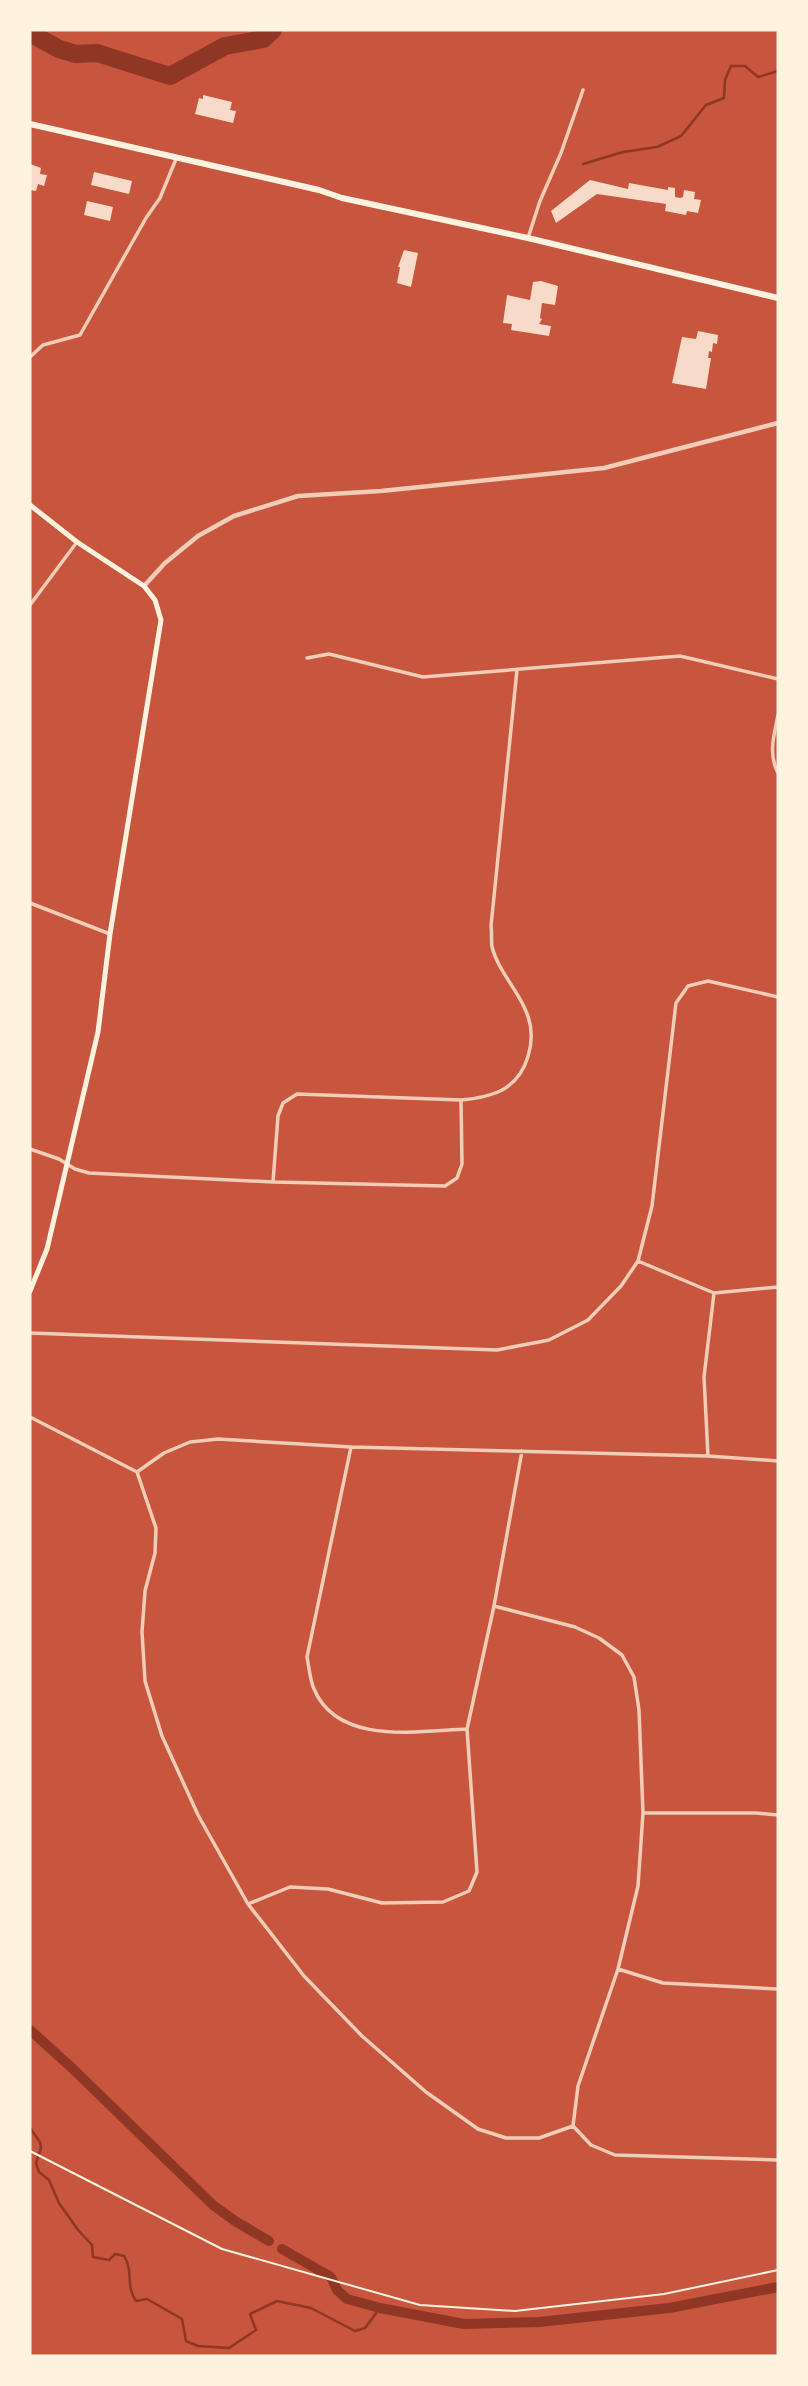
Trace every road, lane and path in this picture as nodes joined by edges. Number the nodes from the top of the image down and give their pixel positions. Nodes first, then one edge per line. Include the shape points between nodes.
1 (583, 90) dead end
2 (30, 124) edge
3 (176, 159) junction
4 (528, 238) junction
5 (778, 298) edge
6 (30, 356) edge
7 (778, 423) edge
8 (30, 505) edge
9 (77, 542) junction
10 (144, 586) junction
11 (30, 606) edge
12 (307, 658) dead end
13 (517, 670) junction
14 (778, 679) edge
15 (778, 715) edge
16 (778, 773) edge
17 (30, 903) edge
18 (110, 934) junction
19 (778, 997) edge
20 (461, 1100) junction
21 (30, 1149) edge
22 (68, 1165) junction
23 (273, 1182) junction
24 (638, 1261) junction
25 (778, 1287) edge
26 (30, 1291) edge
27 (715, 1293) junction
28 (30, 1333) edge
29 (30, 1417) edge
30 (351, 1447) junction
31 (522, 1451) junction
32 (708, 1457) junction
33 (778, 1461) edge
34 (137, 1472) junction
35 (494, 1606) junction
36 (467, 1729) junction
37 (643, 1813) junction
38 (778, 1815) edge
39 (248, 1904) junction
40 (618, 1969) junction
41 (778, 1989) edge
42 (572, 2126) junction
43 (30, 2151) edge
44 (778, 2161) edge
45 (778, 2270) edge

1 - 4 street
2 - 3 highway
3 - 4 highway
3 - 6 street via 160,198 80,335 43,345
4 - 5 highway
7 - 10 street via 604,468 298,496 234,516 198,536
8 - 9 main road
9 - 10 main road
9 - 11 street
10 - 18 main road via 155,600 161,620
12 - 13 street via 329,654 423,677
13 - 14 street via 680,656
13 - 20 street via 491,926 492,947 532,1027 530,1046 515,1081 499,1092
15 - 16 street via 772,742
17 - 18 street
18 - 22 main road via 98,1032
19 - 24 street via 708,981 688,986 676,1003 652,1206
20 - 23 street via 297,1094 283,1103 278,1116
20 - 23 street via 463,1164 457,1178 444,1186
21 - 22 street
22 - 23 street via 89,1173
22 - 26 main road via 47,1249
24 - 27 street
24 - 28 street via 588,1320 549,1339 497,1350
25 - 27 street
27 - 32 street via 704,1377
29 - 34 street
30 - 31 street
30 - 34 street via 218,1439 164,1453
30 - 36 street via 307,1657 314,1690 333,1715 361,1728 391,1732
31 - 32 street
31 - 35 street
32 - 33 street
34 - 39 street via 156,1528 142,1632 145,1681 162,1736 198,1815
35 - 36 street
35 - 37 street via 575,1627 622,1655 636,1688
36 - 39 street via 477,1872 469,1891 443,1902 382,1903 328,1889 290,1886
37 - 38 street
37 - 40 street via 638,1886
39 - 42 street via 304,1976 362,2036 426,2092 478,2129 506,2138 539,2138
40 - 41 street via 663,1983
40 - 42 street via 578,2086
42 - 44 street via 591,2145 615,2155
43 - 45 path via 222,2249 420,2305 515,2311 664,2294

